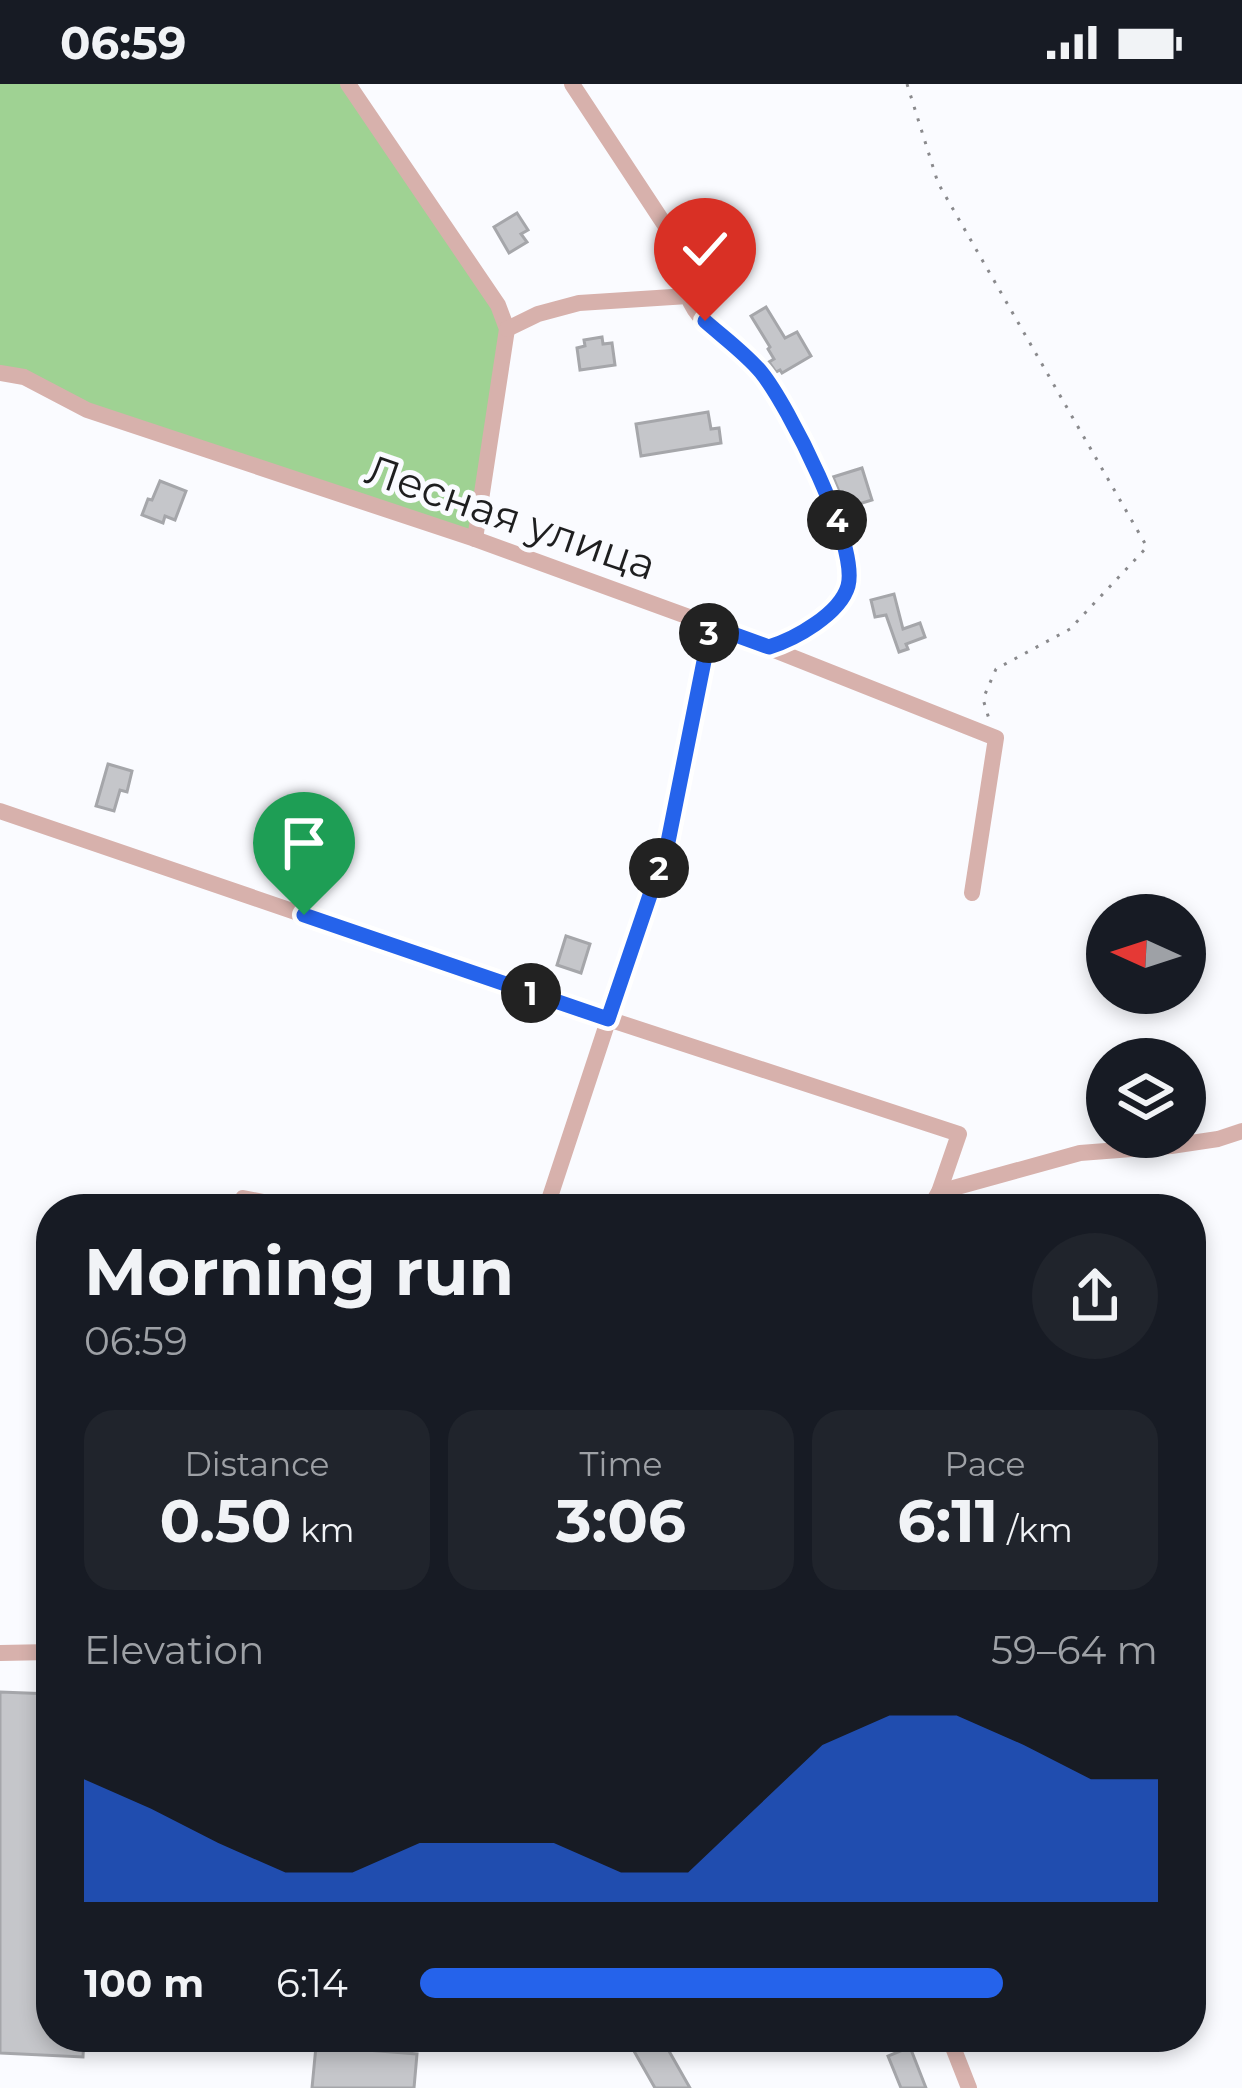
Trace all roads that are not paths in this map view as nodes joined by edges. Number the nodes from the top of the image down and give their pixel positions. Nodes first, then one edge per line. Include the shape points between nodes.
1 (348, 84) edge
2 (572, 84) edge
3 (688, 296) junction
4 (507, 328) junction
5 (0, 373) edge
6 (475, 539) junction
7 (711, 626) junction
8 (769, 647) junction
9 (0, 811) edge
10 (972, 892) dead end
11 (608, 1019) junction
12 (1242, 1131) edge
13 (551, 1194) edge
14 (937, 1194) edge
15 (956, 1194) edge
16 (36, 1652) edge
17 (0, 1653) edge
18 (955, 2052) edge
19 (969, 2088) edge

1 - 4 street
2 - 3 street via 682,251
3 - 4 street via 579,303
3 - 8 street via 761,372 809,454 848,555 844,595 813,625
4 - 6 street
5 - 6 street, Лесная улица via 87,410
6 - 7 street, Лесная улица
7 - 8 street, Лесная улица
7 - 11 street via 668,842
8 - 10 street, Лесная улица via 996,738
9 - 11 street
11 - 13 street
11 - 14 street via 958,1134
12 - 15 street via 1080,1154
16 - 17 street
18 - 19 street

